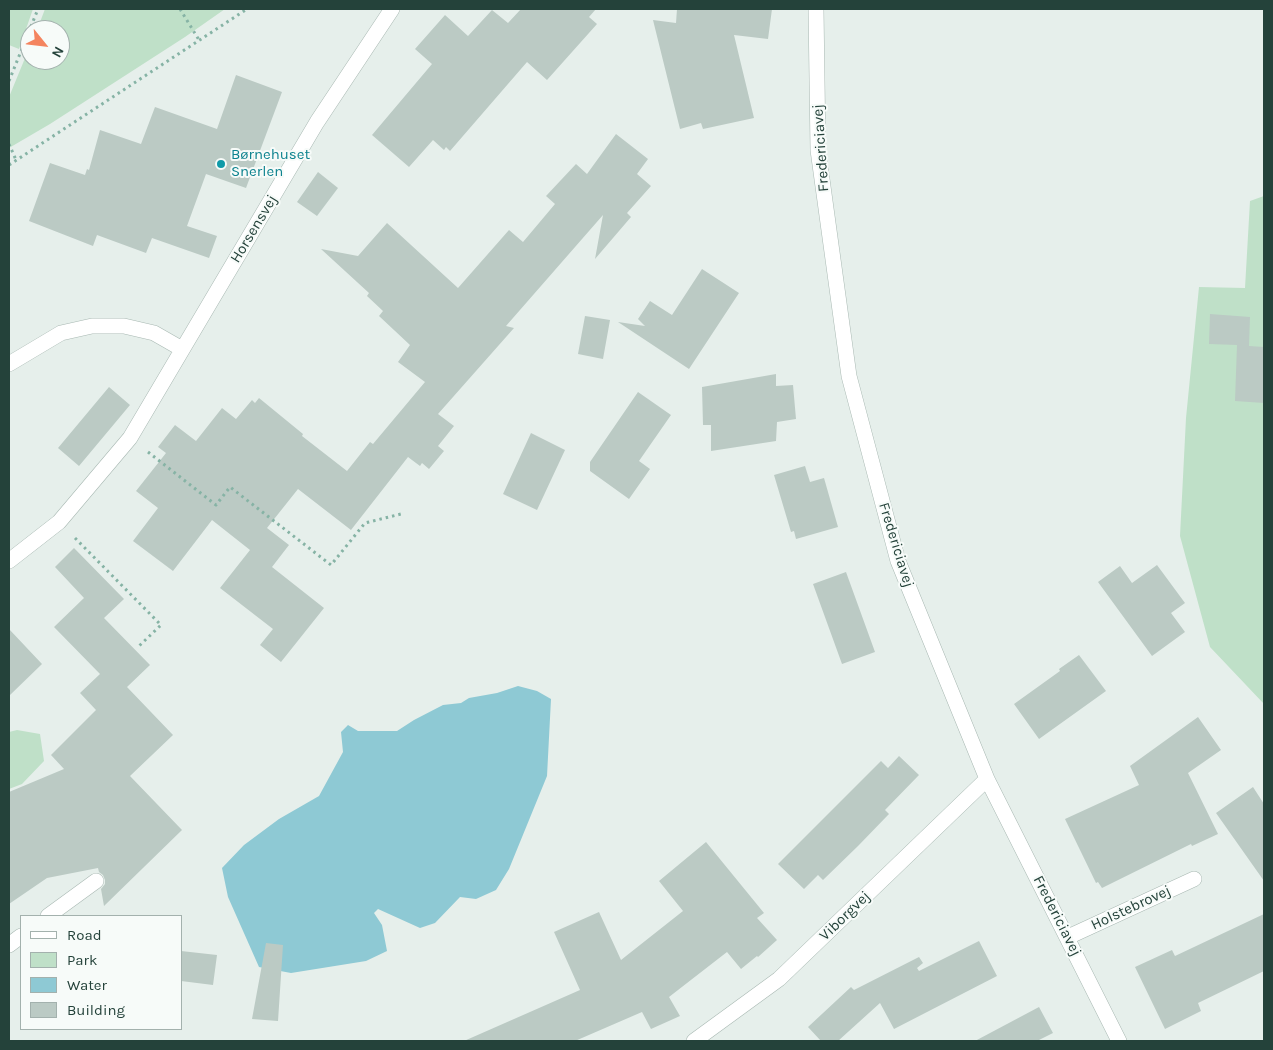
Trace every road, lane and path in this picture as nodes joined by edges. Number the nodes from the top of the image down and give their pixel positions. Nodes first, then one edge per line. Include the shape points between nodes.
1 (38, 9) edge
2 (180, 9) edge
3 (247, 9) edge
4 (392, 9) edge
5 (816, 9) edge
6 (199, 40) junction
7 (9, 81) edge
8 (9, 144) edge
9 (16, 160) junction
10 (9, 165) edge
11 (182, 349) junction
12 (9, 364) edge
13 (130, 438) junction
14 (401, 514) dead end
15 (59, 522) junction
16 (9, 561) edge
17 (138, 647) dead end
18 (987, 779) junction
19 (1194, 879) dead end
20 (96, 882) dead end
21 (49, 915) edge
22 (20, 937) edge
23 (1068, 937) junction
24 (9, 945) edge
25 (694, 1041) edge
26 (1118, 1041) edge

1 - 7 path
2 - 6 path
3 - 6 path
4 - 11 street, Horsensvej via 317,122
5 - 18 street, Fredericiavej via 818,150 849,376 898,560
6 - 9 path
8 - 9 path
9 - 10 path
11 - 12 street via 154,333 124,326 92,326 61,333
11 - 13 street, Horsensvej
13 - 14 path via 216,505 230,487 331,565 365,523
13 - 15 street, Horsensvej
15 - 16 street, Horsensvej
15 - 17 path via 161,625
18 - 23 street, Fredericiavej
18 - 25 street, Viborgvej via 779,979
19 - 23 street, Holstebrovej
20 - 21 street
22 - 24 street
23 - 26 street, Fredericiavej

